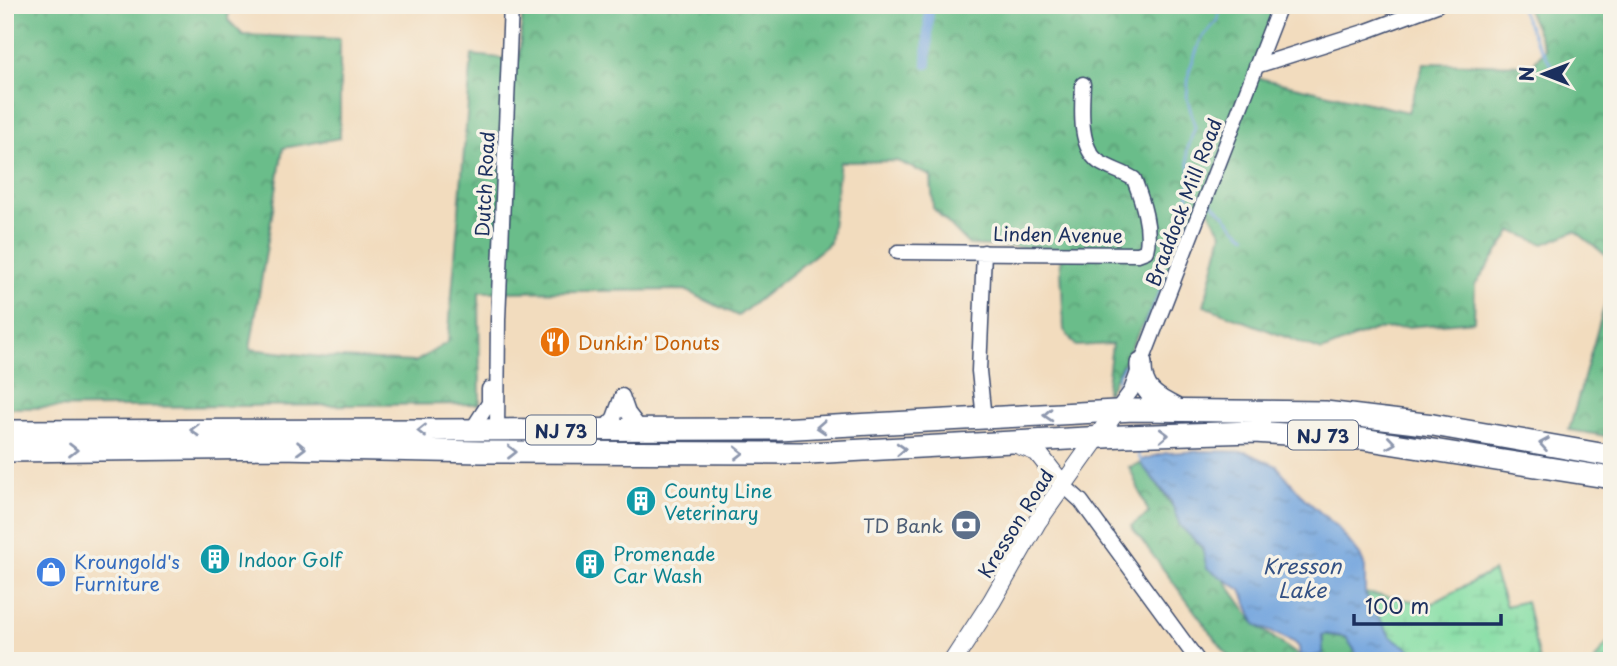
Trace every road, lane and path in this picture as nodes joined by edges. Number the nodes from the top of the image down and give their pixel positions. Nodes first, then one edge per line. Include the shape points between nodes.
1 (510, 5) edge
2 (1280, 5) edge
3 (1437, 5) edge
4 (1256, 66) junction
5 (1083, 84) dead end
6 (984, 252) junction
7 (898, 253) dead end
8 (1142, 364) junction
9 (497, 365) junction
10 (1116, 411) junction
11 (1181, 412) junction
12 (984, 419) junction
13 (603, 430) junction
14 (641, 430) junction
15 (5, 431) edge
16 (471, 431) junction
17 (497, 431) junction
18 (1096, 439) junction
19 (1012, 442) junction
20 (444, 450) junction
21 (5, 451) edge
22 (1612, 456) edge
23 (1612, 478) edge
24 (1062, 484) junction
25 (953, 661) edge
26 (1198, 661) edge

1 - 9 street, Dutch Road
2 - 4 street, Braddock Mill Road
3 - 4 street
4 - 8 street, Braddock Mill Road
5 - 6 street, Linden Avenue via 1082,109 1090,152 1100,163 1134,179 1148,237 1146,251
6 - 7 street, Linden Avenue
6 - 12 street via 979,371
8 - 10 street, Braddock Mill Road
8 - 11 highway via 1142,382 1149,392
9 - 16 street, Dutch Road via 489,378 489,403
9 - 17 street, Dutch Road
10 - 11 highway, NJ 73
10 -> 12 highway, NJ 73
10 - 18 main road, Kresson Road
22 -> 11 highway, NJ 73 via 1356,415
12 -> 14 highway, NJ 73
13 - 14 highway, NJ 73
13 - 14 street via 614,418 622,396
13 - 17 highway, NJ 73
16 -> 15 highway, NJ 73
16 - 17 highway, NJ 73
17 - 20 highway via 484,442 456,442
18 - 19 highway, NJ 73
18 -> 23 highway, NJ 73 via 1242,432 1324,435
18 - 24 main road, Kresson Road
20 -> 19 highway, NJ 73 via 809,453
19 - 24 main road via 1037,452
21 -> 20 highway, NJ 73 via 223,447
24 - 25 main road, Kresson Road
24 - 26 street via 1082,501

